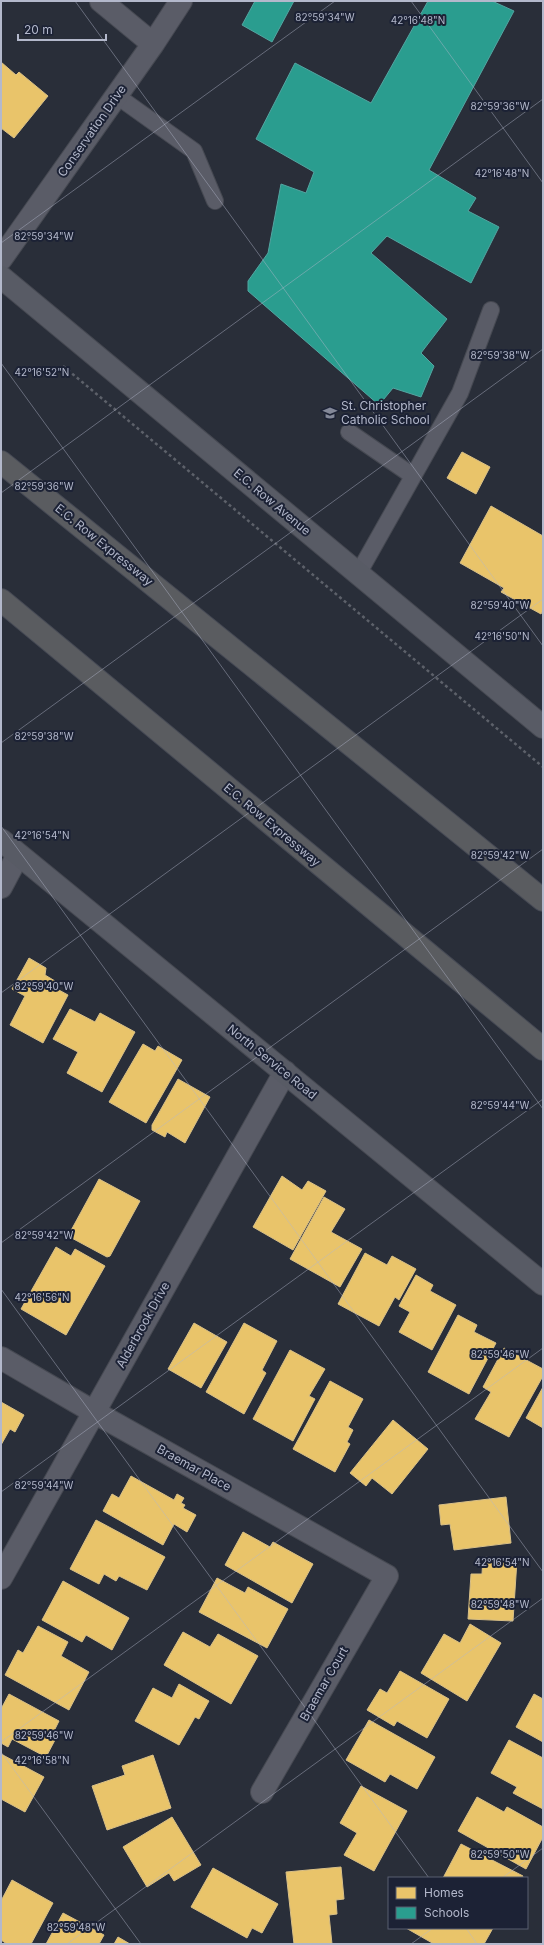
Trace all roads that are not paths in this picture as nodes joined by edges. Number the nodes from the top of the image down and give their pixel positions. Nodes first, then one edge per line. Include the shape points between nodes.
1 (101, 1) edge
2 (181, 1) edge
3 (153, 44) junction
4 (117, 96) junction
5 (215, 201) dead end
6 (1, 259) edge
7 (1, 277) edge
8 (491, 310) dead end
9 (349, 432) dead end
10 (1, 462) edge
11 (413, 476) junction
12 (358, 574) junction
13 (1, 600) edge
14 (543, 727) edge
15 (1, 840) edge
16 (18, 855) junction
17 (1, 887) edge
18 (543, 900) edge
19 (543, 1049) edge
20 (285, 1072) junction
21 (543, 1284) edge
22 (1, 1358) edge
23 (94, 1412) junction
24 (387, 1576) joint
25 (1, 1578) edge
26 (262, 1792) dead end

1 - 3 street
2 - 3 street, Conservation Drive
3 - 4 street, Conservation Drive
4 - 5 lane via 194,151
4 - 6 street, Conservation Drive
7 - 12 street, E.C. Row Avenue
8 - 11 lane via 460,393
9 - 11 lane
10 - 18 highway, E.C. Row Expressway
11 - 12 lane
12 - 14 street, E.C. Row Avenue
13 - 19 highway, E.C. Row Expressway
15 - 16 street, North Service Road
16 - 17 street
16 - 20 street, North Service Road
20 - 21 street, North Service Road
20 - 23 street, Alderbrook Drive
22 - 23 street, Braemar Place
23 - 24 street, Braemar Place
23 - 25 street, Alderbrook Drive
24 - 26 street, Braemar Court

